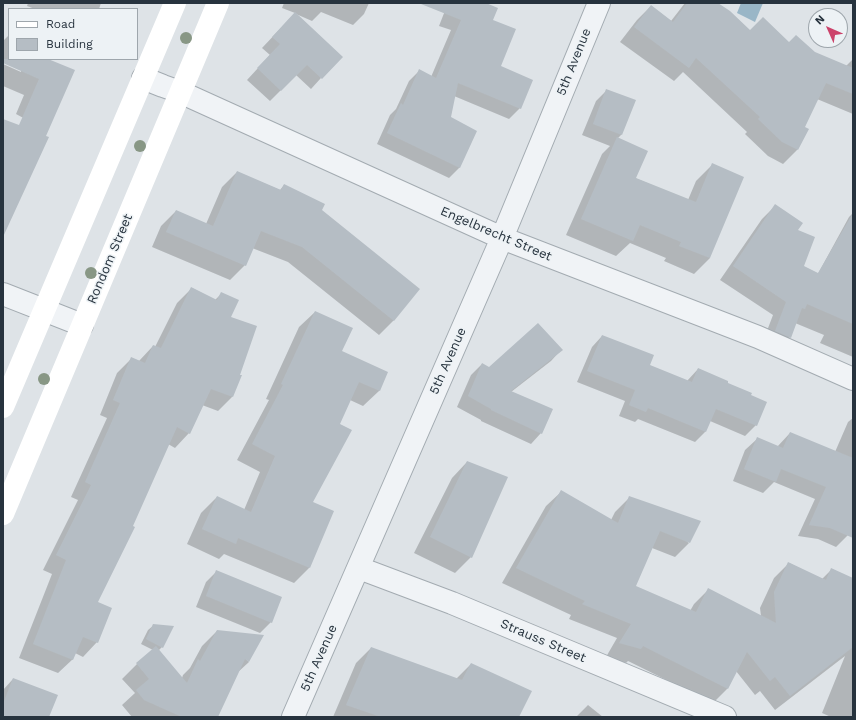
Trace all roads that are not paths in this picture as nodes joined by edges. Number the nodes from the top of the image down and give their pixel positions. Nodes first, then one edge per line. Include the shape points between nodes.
1 (175, 3) edge
2 (218, 3) edge
3 (599, 3) edge
4 (143, 78) junction
5 (180, 92) junction
6 (502, 238) junction
7 (3, 294) edge
8 (44, 310) junction
9 (82, 326) junction
10 (853, 379) edge
11 (3, 407) edge
12 (3, 514) edge
13 (358, 568) junction
14 (293, 717) edge
15 (725, 717) edge

1 - 4 street
2 - 5 street, Rondom Street
3 - 6 street, 5th Avenue
4 - 5 street, Engelbrecht Street
4 - 8 street
5 - 6 street, Engelbrecht Street
5 - 9 street, Rondom Street
6 - 10 street, Engelbrecht Street via 758,337
6 - 13 street, 5th Avenue
7 - 8 street
8 - 9 street
8 - 11 street
9 - 12 street, Rondom Street
13 - 14 street, 5th Avenue
13 - 15 street, Strauss Street via 452,603

